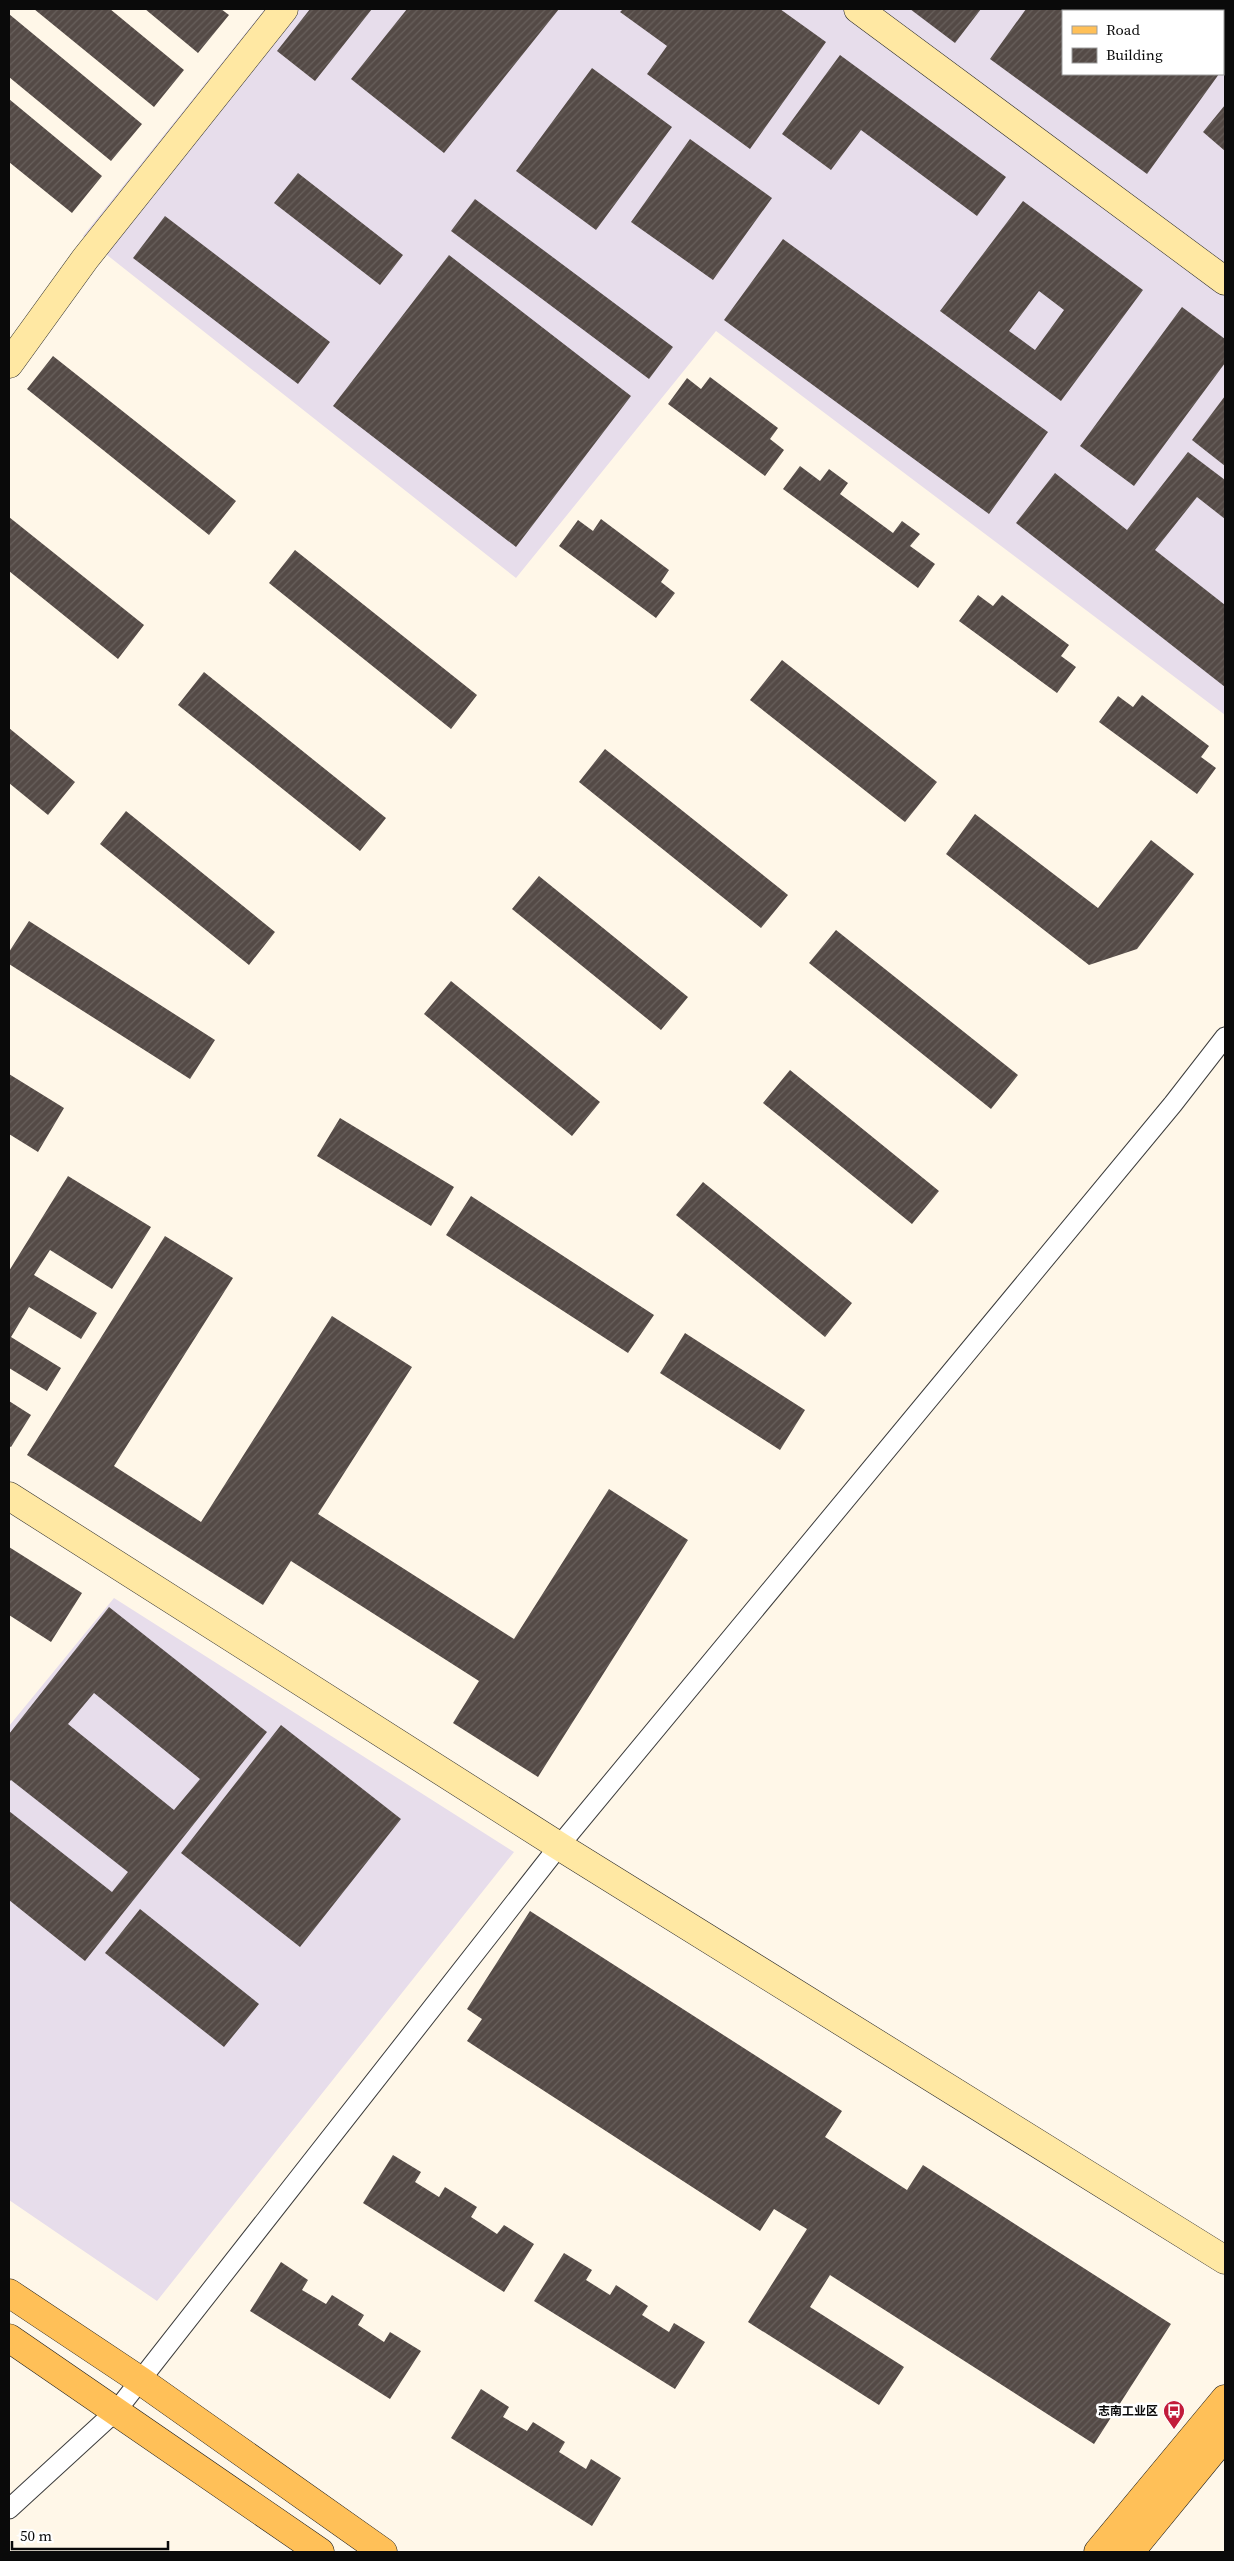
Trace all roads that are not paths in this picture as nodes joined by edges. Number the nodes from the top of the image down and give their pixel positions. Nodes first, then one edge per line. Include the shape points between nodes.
1 (284, 9) edge
2 (858, 9) edge
3 (1225, 281) edge
4 (9, 364) edge
5 (1225, 1036) edge
6 (9, 1496) edge
7 (559, 1846) junction
8 (1225, 2260) edge
9 (9, 2293) edge
10 (9, 2338) edge
11 (141, 2381) junction
12 (1225, 2399) edge
13 (117, 2410) junction
14 (1225, 2436) edge
15 (9, 2509) edge
16 (320, 2552) edge
17 (383, 2552) edge
18 (1098, 2552) edge
19 (1130, 2552) edge

1 - 4 street via 85,259
2 - 3 street
5 - 7 street via 1173,1104
6 - 7 street
7 - 8 street
7 - 11 street
9 - 11 main road
10 - 13 main road
11 - 13 street
11 - 17 main road
12 - 18 main road
13 - 15 street
13 - 16 main road
14 - 19 main road

